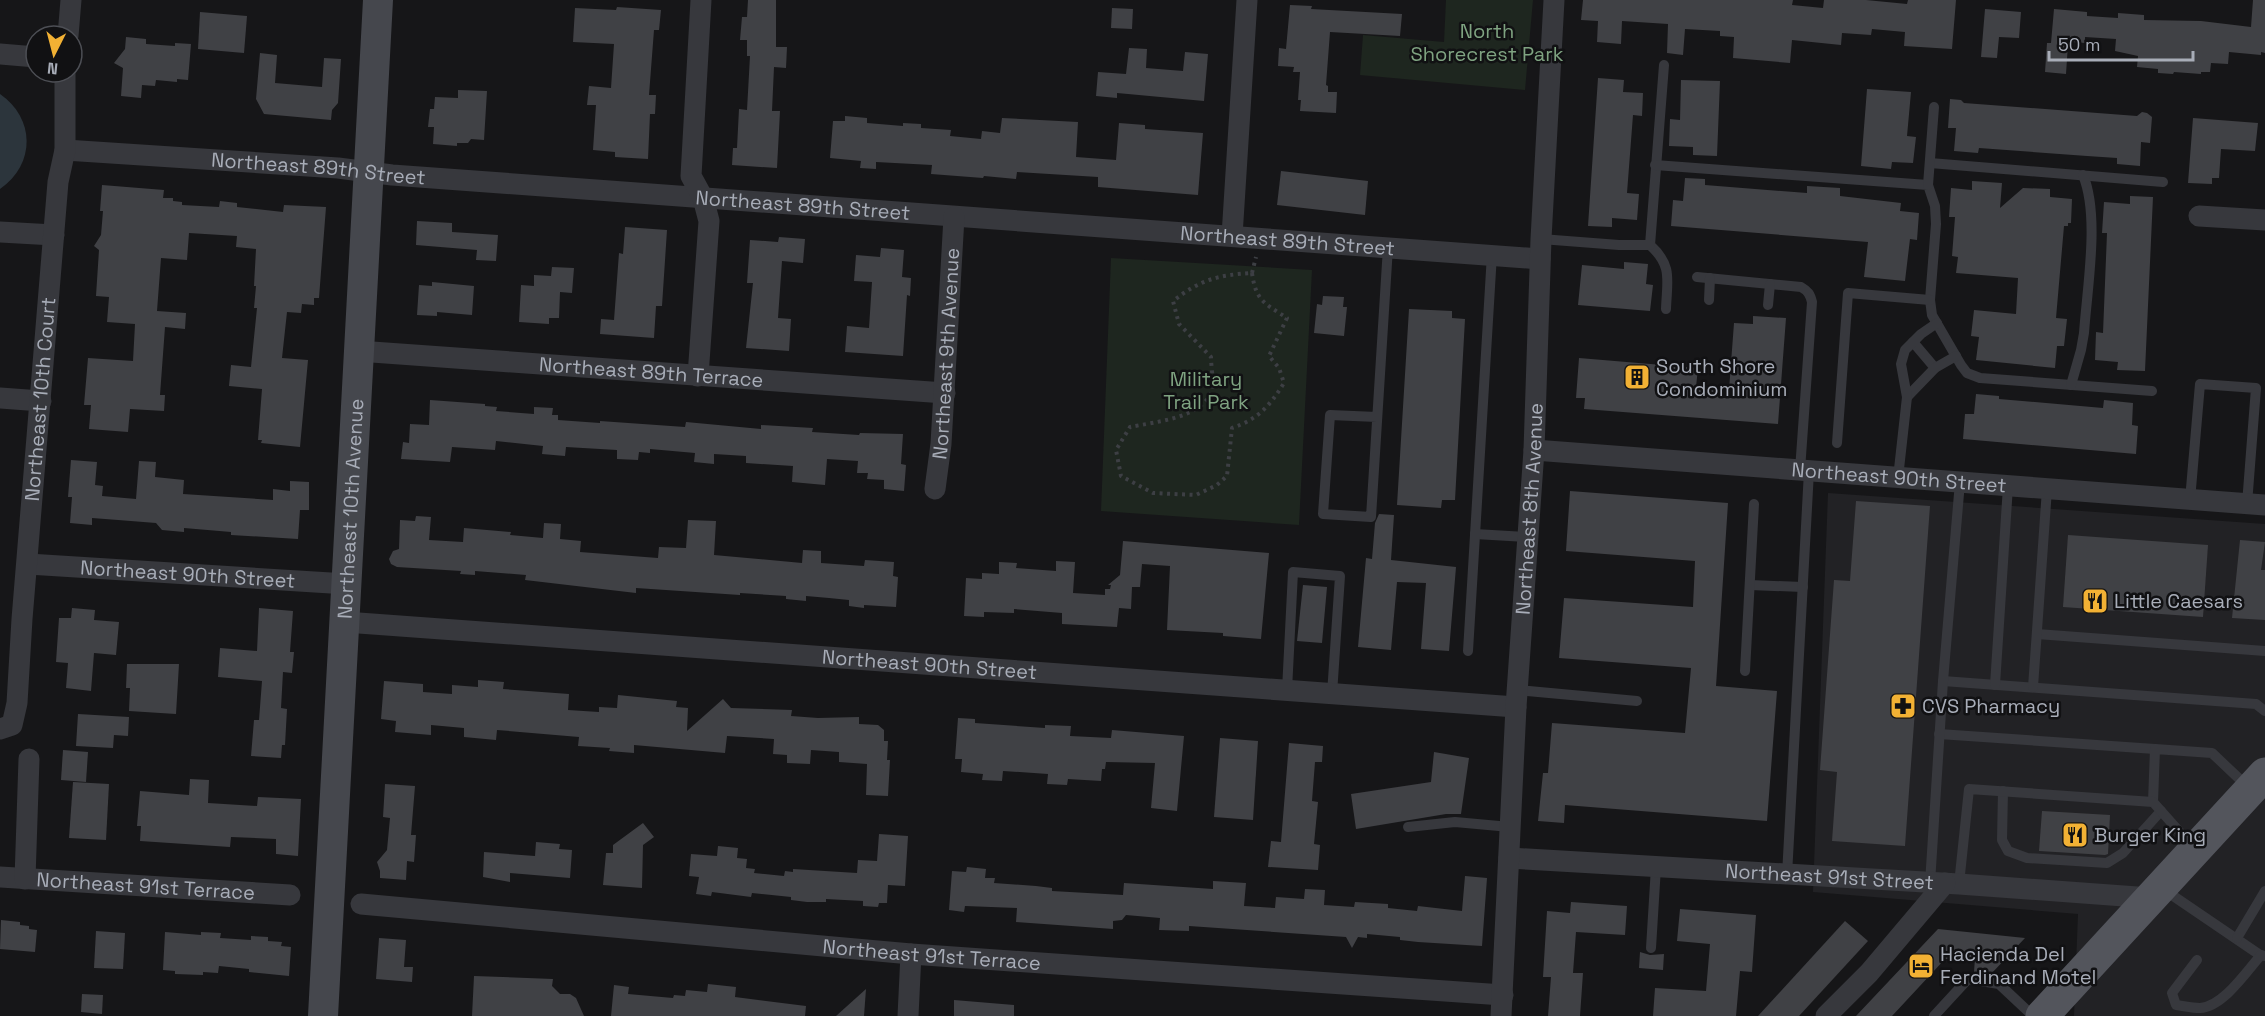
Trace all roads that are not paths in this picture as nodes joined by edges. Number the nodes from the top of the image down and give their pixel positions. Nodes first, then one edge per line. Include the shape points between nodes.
1 (71, 0) edge
2 (378, 0) edge
3 (701, 0) edge
4 (1247, 0) edge
5 (1554, 0) edge
6 (69, 24) edge
7 (0, 54) edge
8 (24, 56) edge
9 (1664, 65) dead end
10 (65, 84) edge
11 (1934, 107) dead end
12 (65, 150) junction
13 (1930, 163) junction
14 (1655, 165) junction
15 (370, 174) junction
16 (2082, 175) junction
17 (2163, 182) dead end
18 (1928, 185) junction
19 (703, 198) junction
20 (2199, 216) dead end
21 (954, 218) junction
22 (2265, 220) edge
23 (0, 232) edge
24 (54, 235) junction
25 (1232, 236) junction
26 (1650, 245) junction
27 (1388, 247) junction
28 (1541, 249) junction
29 (1492, 254) junction
30 (1697, 277) dead end
31 (1710, 278) junction
32 (1770, 284) junction
33 (1709, 300) dead end
34 (1930, 300) junction
35 (1768, 305) dead end
36 (1666, 309) dead end
37 (1937, 323) junction
38 (1913, 342) junction
39 (358, 351) junction
40 (1956, 356) junction
41 (1935, 368) junction
42 (698, 376) junction
43 (2071, 385) junction
44 (2152, 391) dead end
45 (945, 393) junction
46 (1907, 397) junction
47 (0, 398) edge
48 (41, 401) junction
49 (1377, 417) junction
50 (1837, 443) dead end
51 (1533, 450) junction
52 (1805, 471) junction
53 (1898, 478) junction
54 (1960, 482) junction
55 (2008, 486) junction
56 (934, 489) dead end
57 (2047, 489) junction
58 (2190, 500) junction
59 (1754, 504) dead end
60 (2256, 505) edge
61 (1475, 534) junction
62 (1528, 537) junction
63 (28, 564) junction
64 (347, 584) junction
65 (1750, 585) junction
66 (1803, 587) junction
67 (345, 622) junction
68 (2037, 634) junction
69 (1468, 651) dead end
70 (2265, 651) edge
71 (1745, 671) dead end
72 (1943, 681) junction
73 (1995, 685) junction
74 (2033, 687) junction
75 (1287, 690) junction
76 (1332, 694) junction
77 (1516, 699) junction
78 (1637, 701) dead end
79 (2265, 711) edge
80 (6, 727) edge
81 (1940, 734) junction
82 (2155, 748) junction
83 (29, 759) dead end
84 (2258, 782) edge
85 (2003, 791) junction
86 (2153, 802) junction
87 (2161, 811) junction
88 (1408, 827) dead end
89 (1510, 827) junction
90 (2196, 849) junction
91 (1509, 858) junction
92 (1656, 867) junction
93 (1787, 875) junction
94 (0, 877) edge
95 (25, 879) junction
96 (1945, 884) junction
97 (2265, 891) edge
98 (2155, 893) junction
99 (290, 895) dead end
100 (361, 904) dead end
101 (2237, 938) junction
102 (1651, 948) dead end
103 (911, 954) junction
104 (2263, 956) edge
105 (2197, 960) dead end
106 (1503, 995) junction
107 (323, 1016) edge
108 (908, 1016) edge
109 (1502, 1016) edge
110 (1826, 1016) edge
111 (1934, 1016) edge
112 (2033, 1016) edge
113 (2042, 1016) edge

1 - 6 street
2 - 15 street, Northeast 10th Avenue
3 - 19 street via 691,176
4 - 25 street
5 - 28 street, Northeast 8th Avenue
7 - 8 street
9 - 14 lane
10 - 12 street, Northeast 10th Court
11 - 13 lane
12 - 15 street, Northeast 89th Street via 338,168
12 - 24 street, Northeast 10th Court
13 - 16 lane
13 - 18 lane
14 - 18 lane
14 - 26 lane
15 - 19 street, Northeast 89th Street
15 - 39 street, Northeast 10th Avenue
16 - 17 lane
16 - 43 lane via 2091,201 2092,222 2084,333
18 - 34 lane via 1936,224
19 - 21 street, Northeast 89th Street
19 - 42 street via 709,221
20 - 22 street
21 - 25 street, Northeast 89th Street
21 - 45 street, Northeast 9th Avenue
23 - 24 street
24 - 48 street, Northeast 10th Court
25 - 27 street, Northeast 89th Street
26 - 28 lane
26 - 36 lane via 1666,265
27 - 29 street, Northeast 89th Street
27 - 49 lane
28 - 29 street, Northeast 89th Street
28 - 51 street, Northeast 8th Avenue
29 - 61 lane
30 - 31 lane
31 - 32 lane
31 - 33 lane
32 - 35 lane
32 - 52 lane via 1801,287 1808,291 1812,302
34 - 37 lane
34 - 50 lane via 1848,293
37 - 38 lane
37 - 40 lane
38 - 41 lane
38 - 46 lane via 1905,350 1901,364
39 - 42 street, Northeast 89th Terrace
39 - 64 street, Northeast 10th Avenue
40 - 41 lane
40 - 43 lane via 1967,373 1980,378
41 - 46 lane
42 - 45 street, Northeast 89th Terrace
43 - 44 lane
45 - 56 street, Northeast 9th Avenue
46 - 53 lane
47 - 48 street
48 - 63 street, Northeast 10th Court
49 - 49 lane via 1371,517 1323,514 1330,415
51 - 52 street, Northeast 90th Street
51 - 62 street, Northeast 8th Avenue
52 - 53 street, Northeast 90th Street
52 - 66 lane
53 - 54 street, Northeast 90th Street
54 - 55 street, Northeast 90th Street
54 - 72 lane
55 - 57 street, Northeast 90th Street
55 - 73 lane
57 - 58 street, Northeast 90th Street
57 - 68 lane
58 - 60 street, Northeast 90th Street
58 - 60 lane via 2200,384 2256,388
59 - 65 lane
61 - 62 lane
61 - 69 lane
62 - 77 street, Northeast 8th Avenue
63 - 64 street, Northeast 90th Street
63 - 80 street, Northeast 10th Court via 17,703
64 - 67 street, Northeast 10th Avenue
65 - 66 lane
65 - 71 lane
66 - 93 lane
67 - 75 street, Northeast 90th Street
67 - 107 street, Northeast 10th Avenue
68 - 70 lane
68 - 74 lane
72 - 73 lane
72 - 81 lane
73 - 74 lane
74 - 79 lane via 2256,704
75 - 76 street, Northeast 90th Street
75 - 76 lane via 1293,572 1340,576
76 - 77 street, Northeast 90th Street
77 - 78 lane
77 - 89 street, Northeast 8th Avenue
81 - 82 lane
81 - 96 lane
82 - 84 lane via 2212,753
82 - 86 lane
83 - 95 street
84 - 90 main road
85 - 86 lane
85 - 87 lane via 2002,840 2008,851 2027,858 2107,863 2123,853
85 - 96 lane via 1969,789
86 - 87 lane
87 - 90 lane
88 - 89 lane via 1455,822
89 - 91 street, Northeast 8th Avenue
90 - 98 main road
91 - 92 street, Northeast 91st Street
91 - 106 street, Northeast 8th Avenue
92 - 93 street, Northeast 91st Street
92 - 102 lane
93 - 96 street, Northeast 91st Street
94 - 95 street, Northeast 91st Terrace
95 - 99 street, Northeast 91st Terrace
96 - 98 street, Northeast 91st Street
96 - 110 street via 1869,973
97 - 101 lane
98 - 101 lane
98 - 113 main road
100 - 103 street, Northeast 91st Terrace
101 - 104 lane
103 - 106 street, Northeast 91st Terrace
103 - 108 street
104 - 105 lane via 2216,1003 2202,1008 2176,1005 2172,993
106 - 109 street, Northeast 8th Avenue
111 - 112 lane via 1968,979 1999,984

